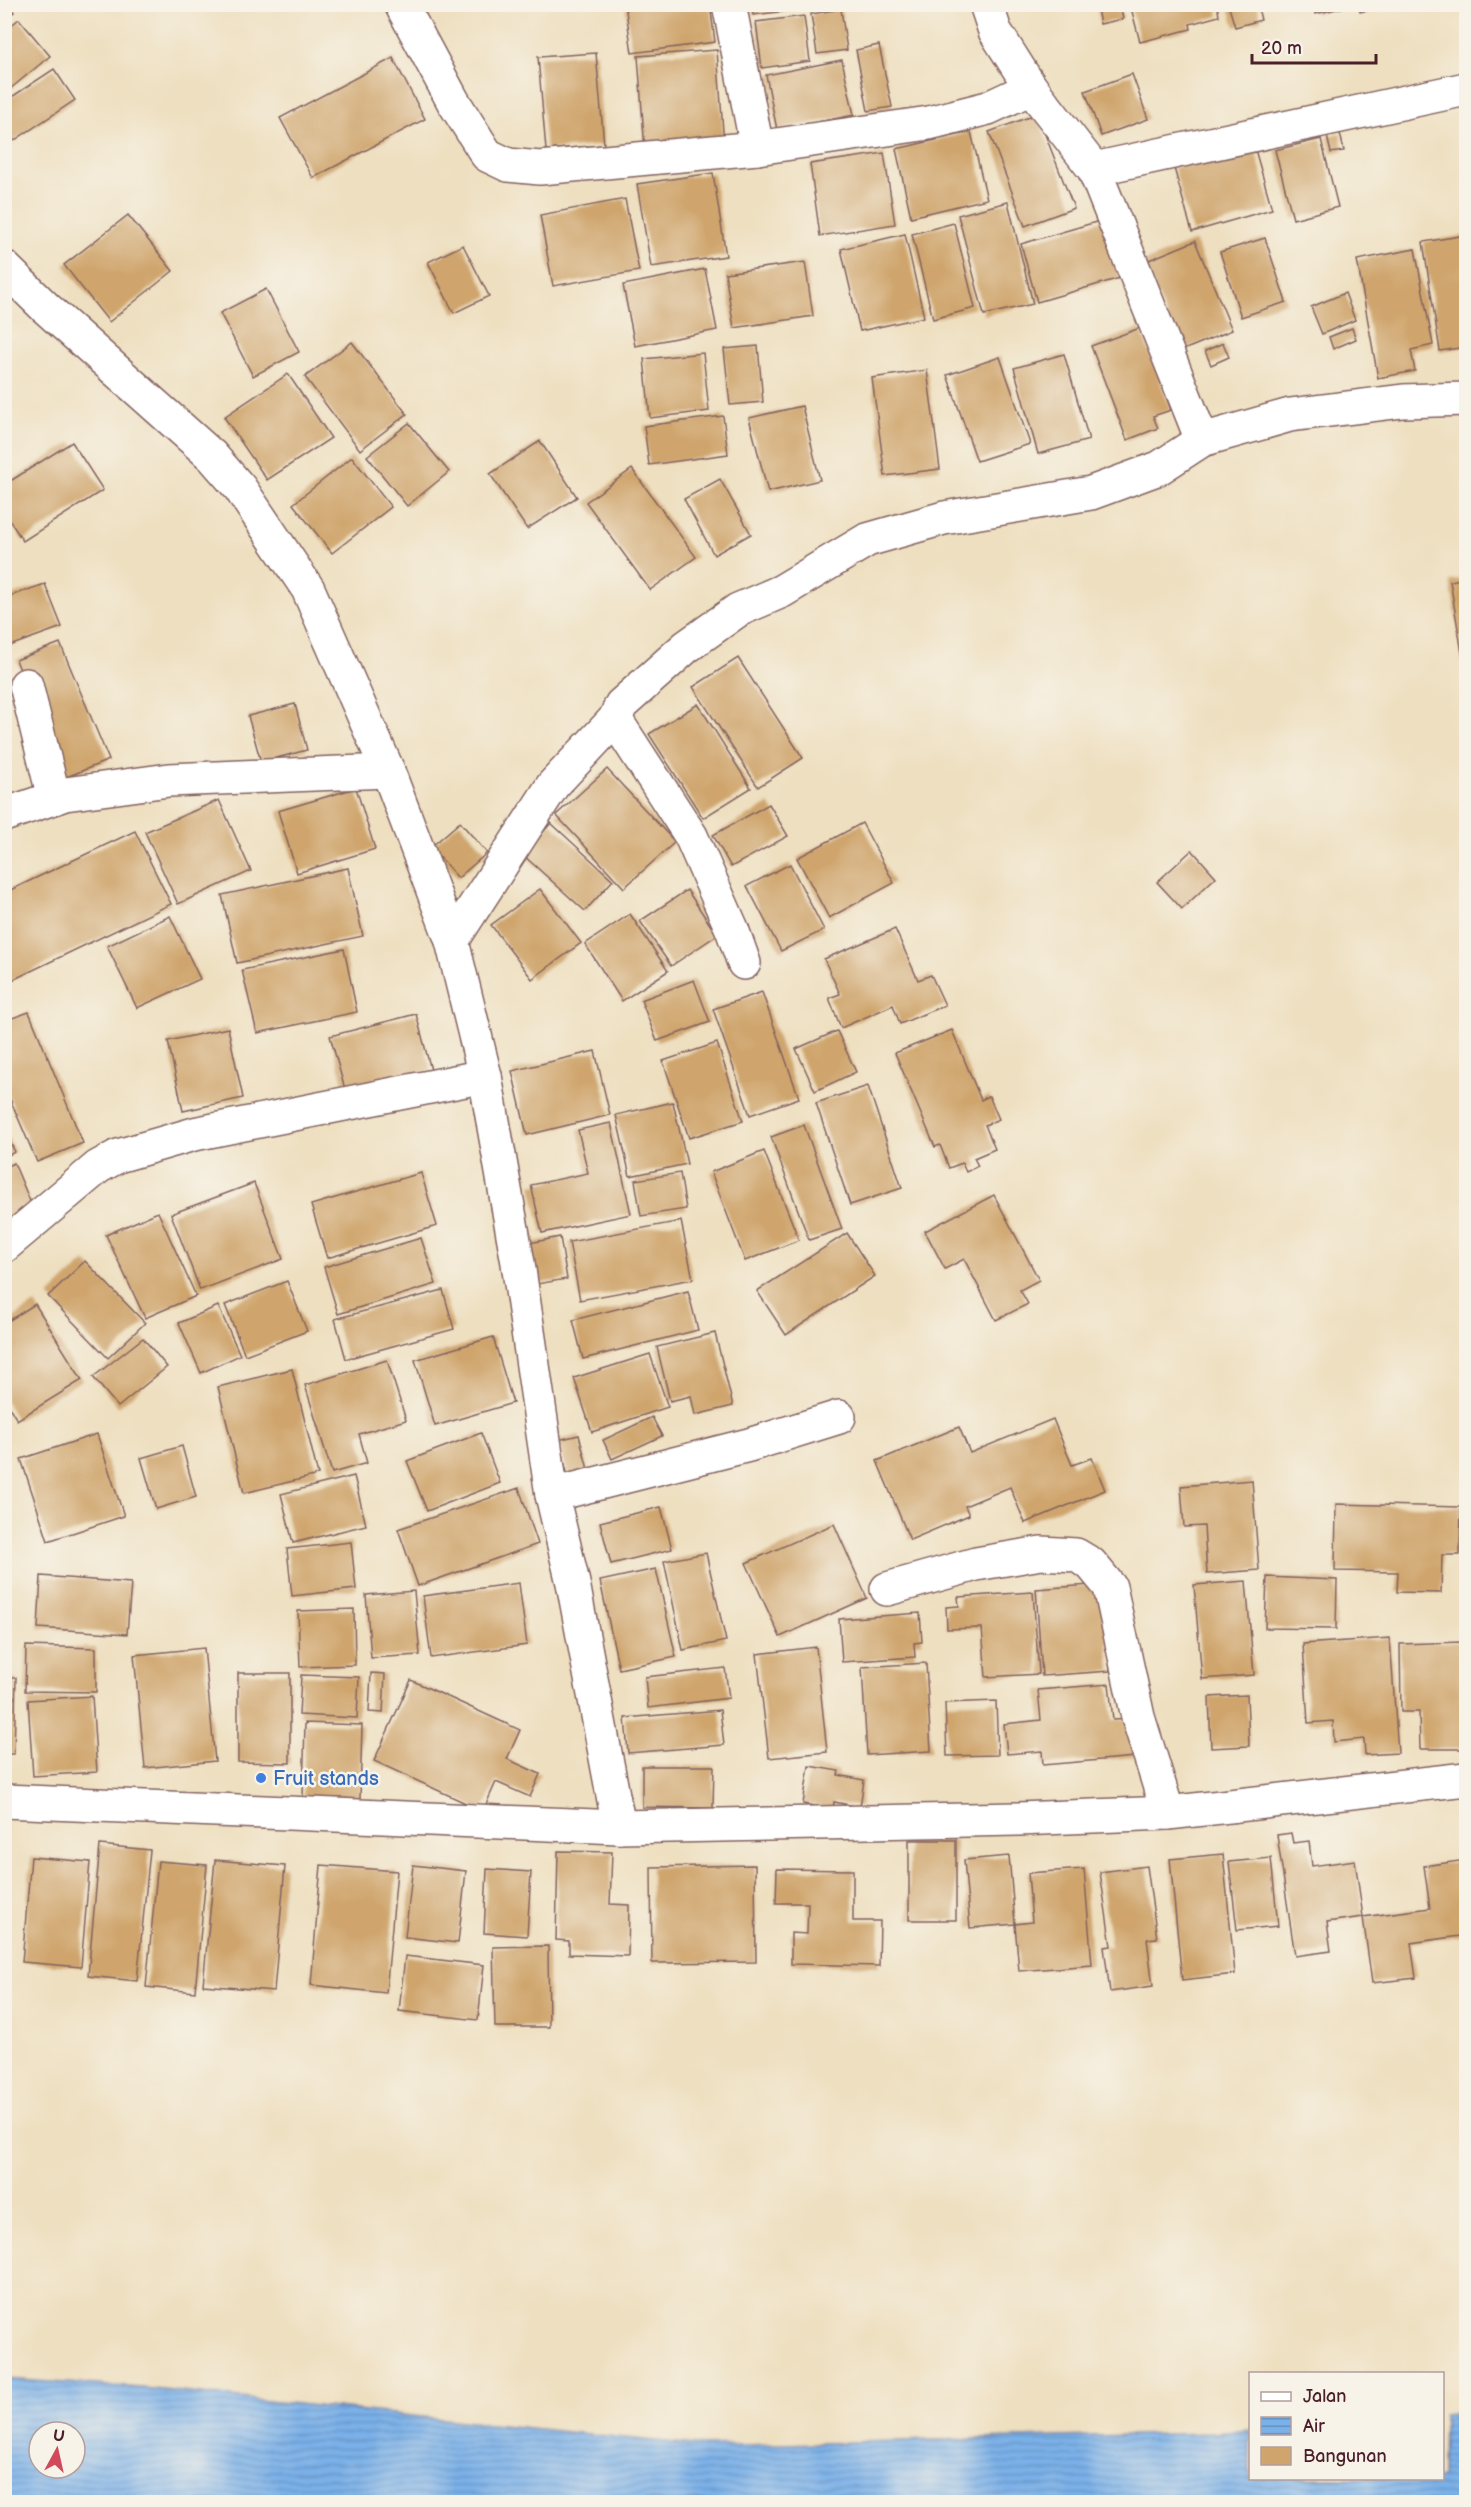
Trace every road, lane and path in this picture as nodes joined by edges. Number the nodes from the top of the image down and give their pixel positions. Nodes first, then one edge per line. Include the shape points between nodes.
1 (401, 4) edge
2 (729, 4) edge
3 (986, 4) edge
4 (1031, 88) junction
5 (1467, 89) edge
6 (757, 148) junction
7 (1094, 168) junction
8 (4, 267) edge
9 (1467, 399) edge
10 (1202, 440) junction
11 (26, 685) dead end
12 (615, 719) junction
13 (388, 771) junction
14 (54, 798) junction
15 (4, 815) edge
16 (452, 941) junction
17 (744, 963) dead end
18 (485, 1076) junction
19 (4, 1246) edge
20 (839, 1417) dead end
21 (552, 1495) junction
22 (887, 1588) dead end
23 (1467, 1779) edge
24 (4, 1801) edge
25 (1168, 1813) junction
26 (619, 1827) junction

1 - 6 main road via 472,134 487,155 508,165 540,168
2 - 6 main road
3 - 4 main road via 995,31
4 - 6 main road via 988,108 929,123
4 - 7 main road
5 - 7 main road
7 - 10 main road
8 - 13 main road via 212,456 240,488 308,589
9 - 10 main road via 1403,401 1290,415
10 - 12 main road via 1159,468 1091,493 944,518 867,540 782,591 729,616 686,647 621,705
11 - 14 main road
12 - 16 main road via 554,785
12 - 17 main road via 691,836
13 - 14 main road via 169,780
13 - 16 main road
14 - 15 main road
16 - 18 main road
18 - 19 main road via 194,1134 118,1156 98,1167
18 - 21 main road via 518,1263
20 - 21 main road via 749,1445
21 - 26 main road via 573,1583
22 - 25 main road via 976,1564 1041,1553 1076,1555 1091,1564 1110,1587 1138,1717
23 - 25 main road
24 - 26 main road
25 - 26 main road

